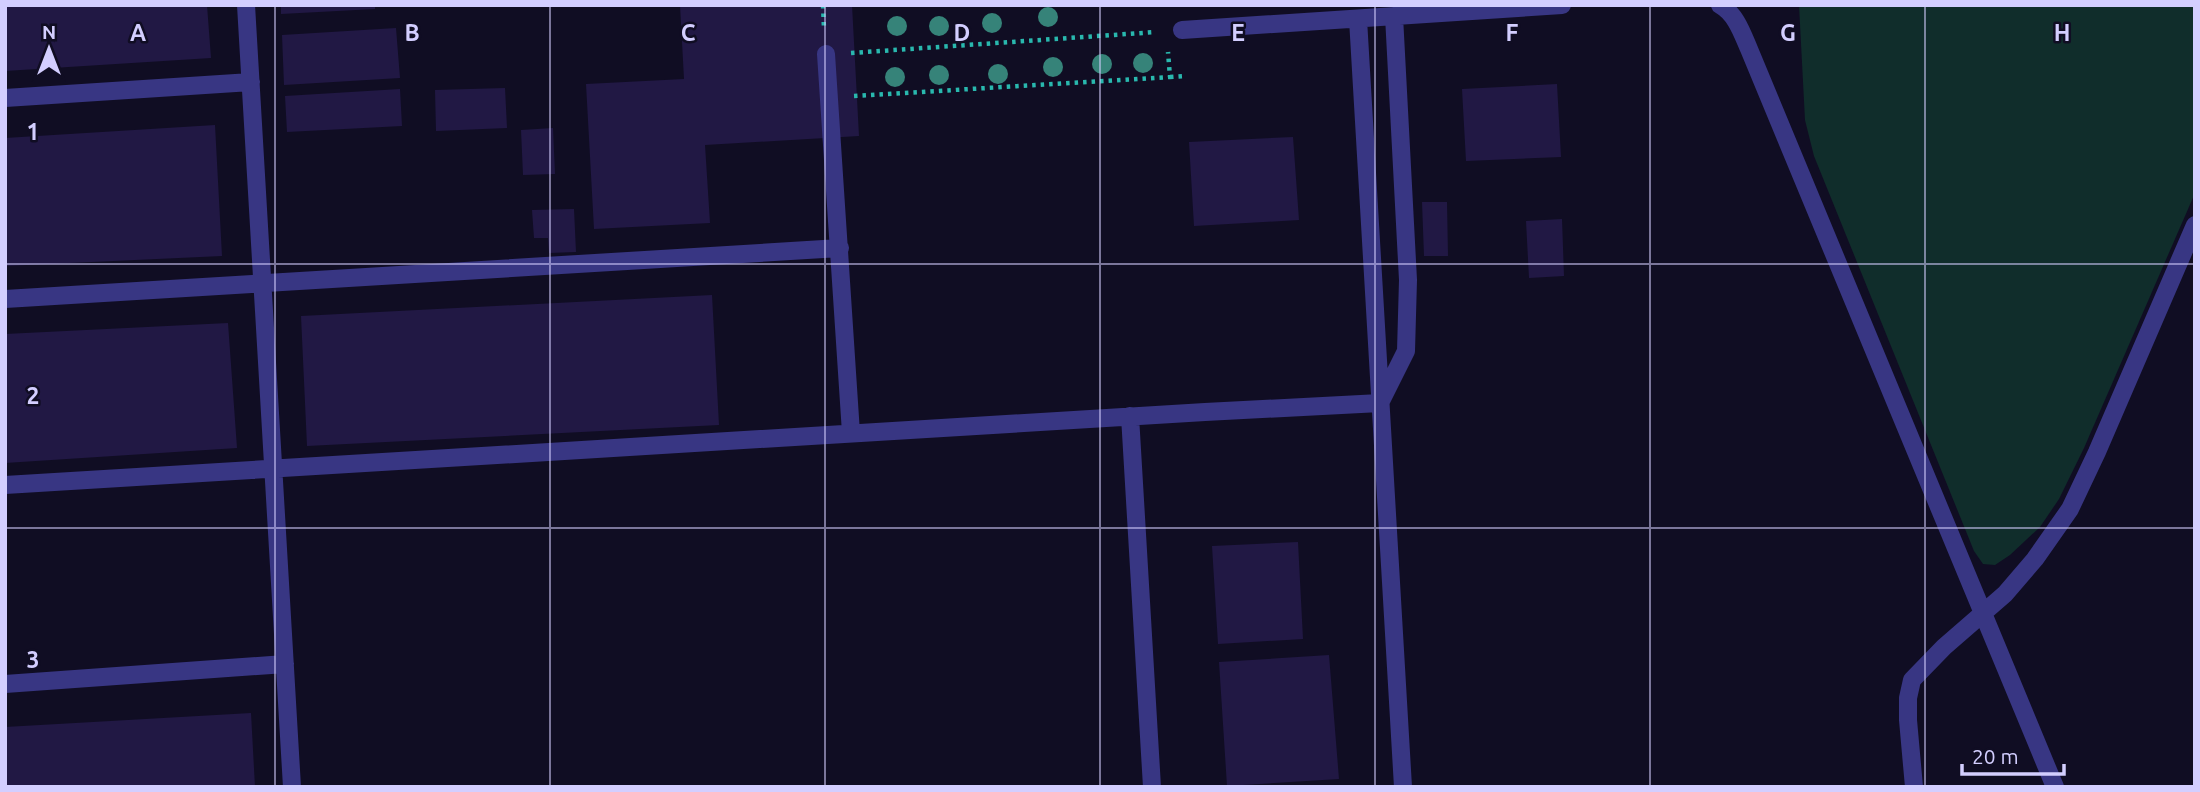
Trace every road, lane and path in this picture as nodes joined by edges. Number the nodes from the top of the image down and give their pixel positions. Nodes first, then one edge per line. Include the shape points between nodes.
1 (246, 5) edge
2 (1562, 5) edge
3 (1748, 5) edge
4 (1726, 10) edge
5 (1394, 16) junction
6 (1358, 19) junction
7 (1175, 31) junction
8 (826, 54) joint
9 (1184, 76) dead end
10 (1170, 77) junction
11 (251, 82) junction
12 (5, 97) edge
13 (829, 97) junction
14 (2195, 225) edge
15 (840, 248) junction
16 (263, 284) junction
17 (5, 299) edge
18 (1380, 404) junction
19 (1130, 416) junction
20 (851, 433) junction
21 (274, 468) junction
22 (5, 485) edge
23 (1983, 612) junction
24 (285, 664) junction
25 (5, 684) edge
26 (292, 787) edge
27 (1152, 787) edge
28 (1403, 787) edge
29 (1914, 787) edge
30 (2055, 787) edge

1 - 11 lane
2 - 5 lane
3 - 4 lane
4 - 23 lane via 1749,49
5 - 6 lane
5 - 18 lane via 1408,323 1406,351
6 - 7 lane
6 - 18 lane
7 - 8 path
7 - 10 path
8 - 13 lane
9 - 10 path
10 - 13 path
11 - 12 lane
11 - 16 lane
13 - 15 lane
14 - 23 lane via 2070,509 2035,559
15 - 16 lane
15 - 20 lane
16 - 17 lane
16 - 21 lane
18 - 19 lane
18 - 28 lane
19 - 20 lane
19 - 27 lane
20 - 21 lane
21 - 22 lane
21 - 24 lane
23 - 29 lane via 1912,680 1909,720
23 - 30 lane
24 - 25 lane
24 - 26 lane

